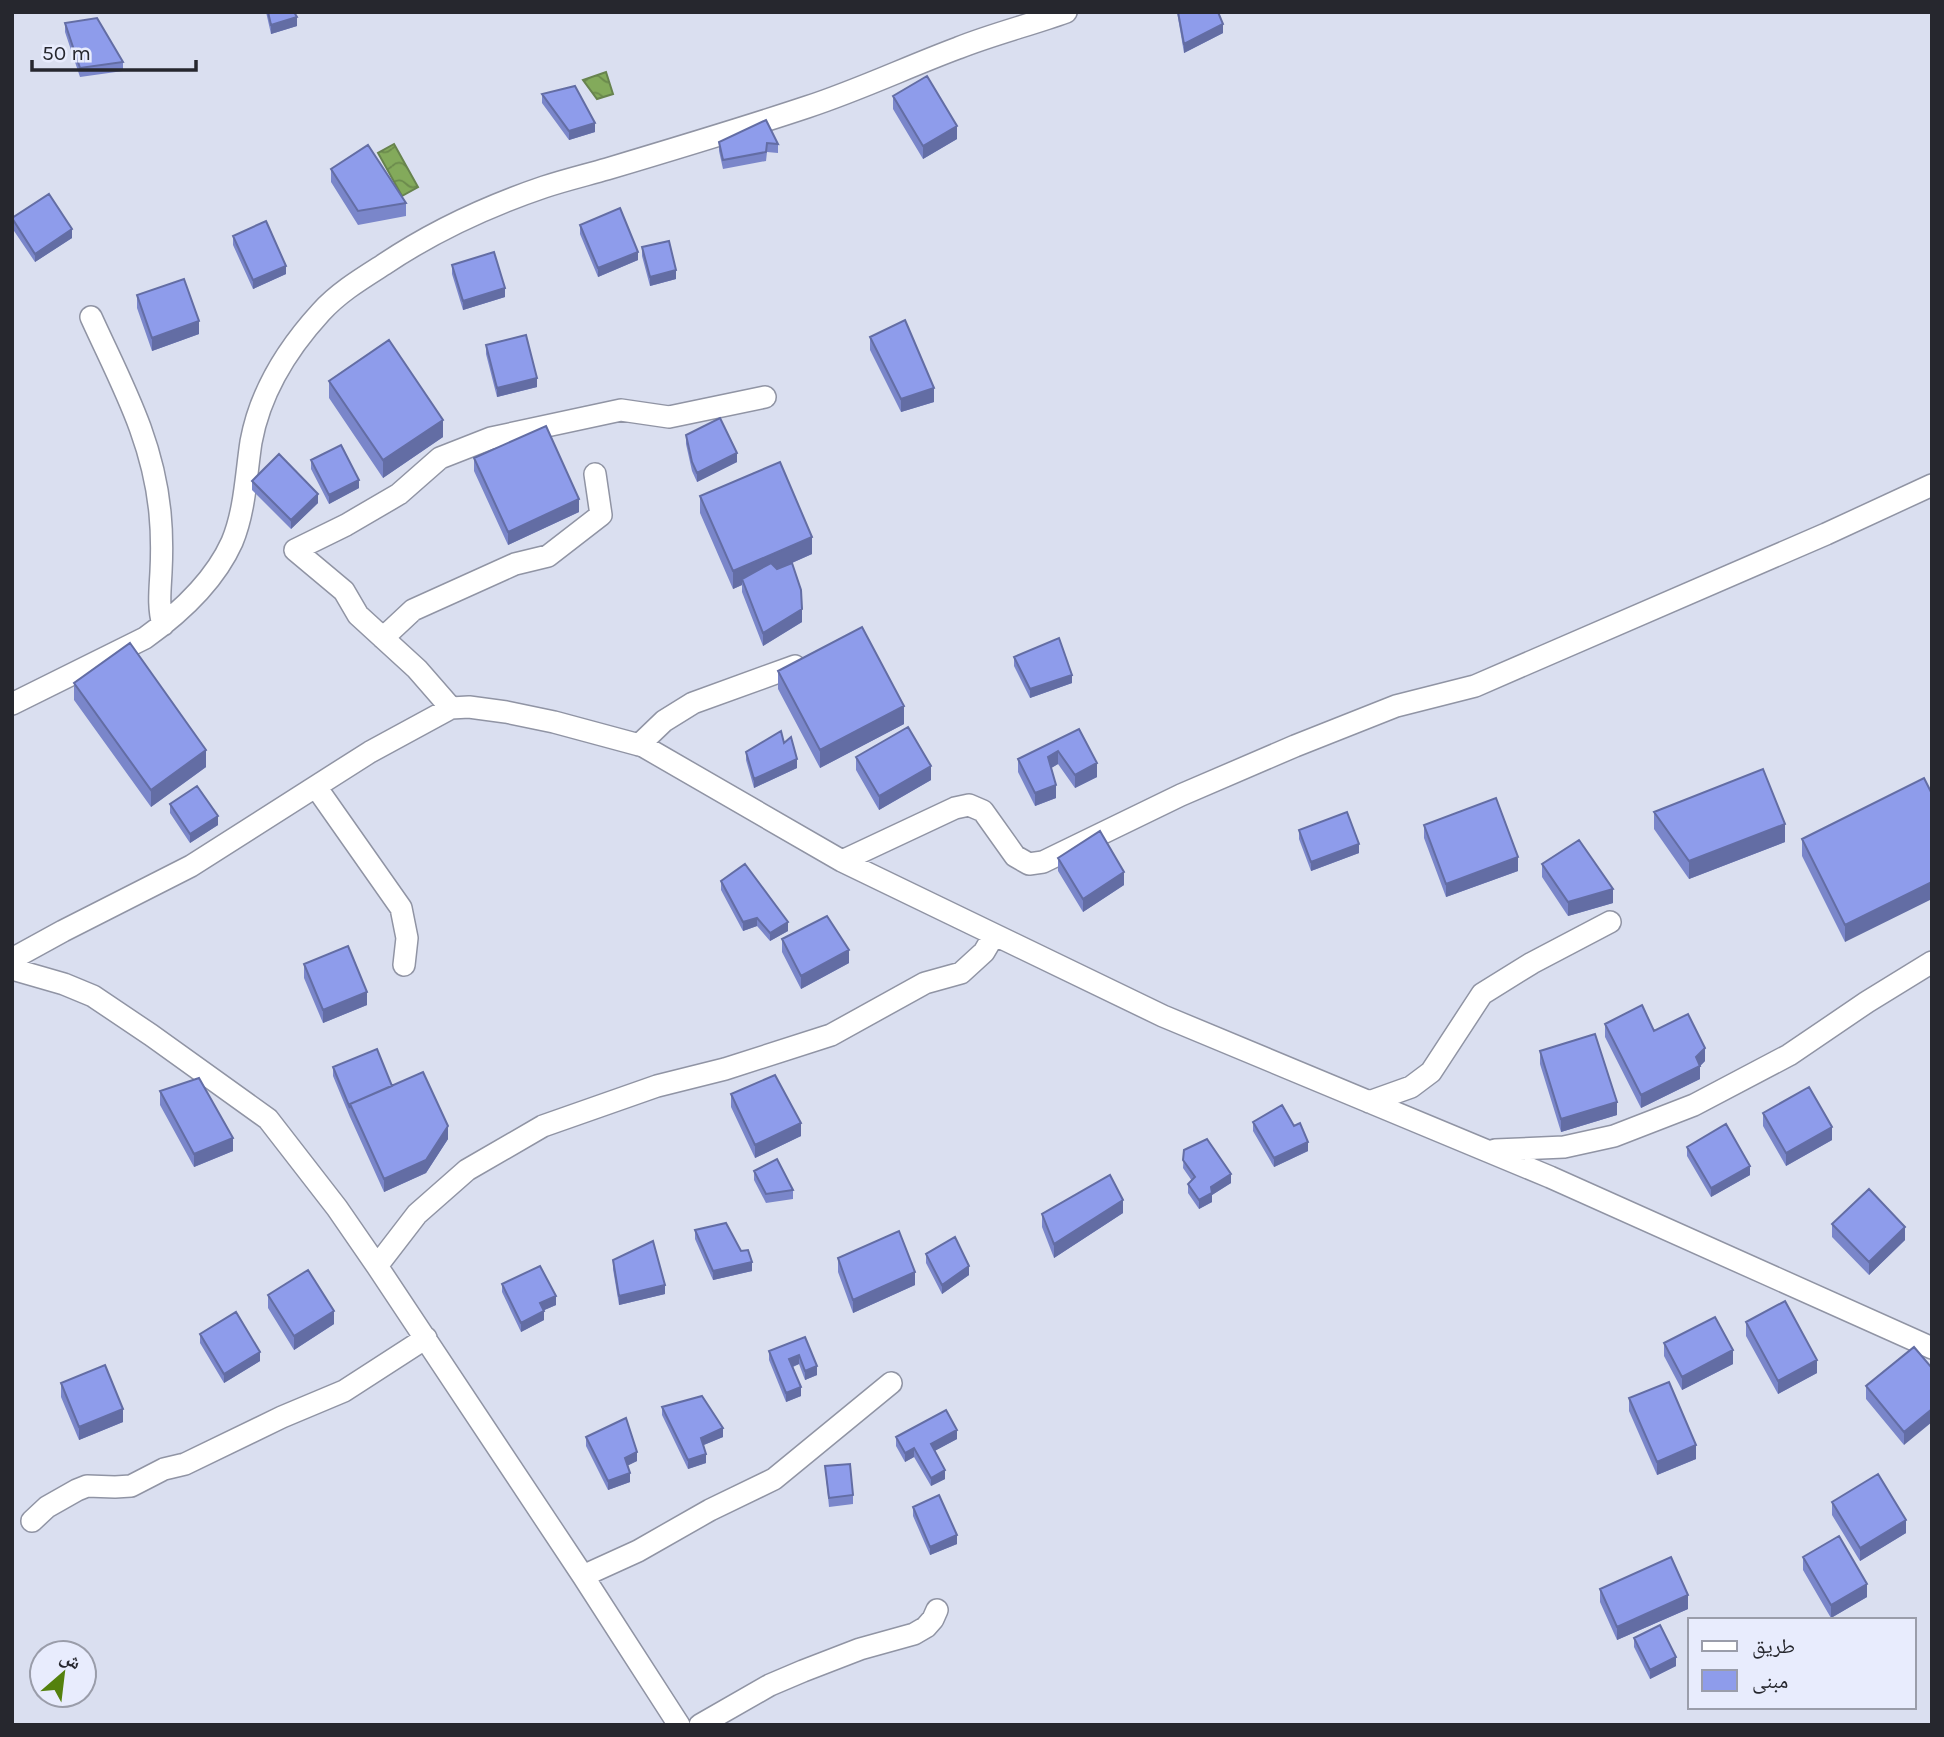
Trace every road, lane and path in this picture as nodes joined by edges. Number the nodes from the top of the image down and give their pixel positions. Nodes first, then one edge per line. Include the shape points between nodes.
1 (1066, 12) edge
2 (91, 317) dead end
3 (765, 397) dead end
4 (595, 474) dead end
5 (1932, 485) edge
6 (163, 625) junction
7 (383, 638) junction
8 (795, 666) edge
9 (12, 704) edge
10 (451, 708) junction
11 (639, 745) junction
12 (316, 787) junction
13 (842, 861) junction
14 (1610, 922) dead end
15 (994, 934) junction
16 (12, 960) edge
17 (1932, 962) edge
18 (404, 965) dead end
19 (12, 970) edge
20 (1369, 1102) junction
21 (1486, 1150) junction
22 (377, 1266) junction
23 (426, 1338) junction
24 (1932, 1348) edge
25 (891, 1383) dead end
26 (32, 1521) dead end
27 (583, 1576) junction
28 (937, 1610) dead end
29 (679, 1725) edge
30 (700, 1725) edge

1 - 6 street via 957,48 817,103 512,199 405,250 358,281 323,309 277,371 252,438 233,539 207,582
2 - 6 street via 150,453 161,514 159,602
3 - 7 street via 669,417 621,410 491,438 440,458 398,494 295,550 344,591 358,615
4 - 7 street via 600,515 548,556 514,564 413,610
5 - 13 street via 1475,686 1396,706 1295,746 1043,862 1029,864 1015,856 983,811 969,805 955,807
6 - 9 street via 127,648
7 - 10 street
8 - 11 street via 693,703 664,721
10 - 11 street via 506,712
10 - 12 street
11 - 13 street
12 - 16 street via 191,866
12 - 18 street via 401,908 407,938
13 - 15 street
14 - 20 street via 1482,994 1431,1072 1411,1087
15 - 20 street via 1163,1016
15 - 22 street via 984,952 961,973 925,983 831,1035 657,1086 543,1126 467,1170 417,1214
17 - 21 street via 1789,1055 1694,1105 1601,1139 1564,1147
19 - 22 street via 93,996 268,1119
20 - 21 street
21 - 24 street
22 - 23 street
23 - 26 street via 345,1391 131,1486 77,1490
23 - 27 street
25 - 27 street via 774,1479
27 - 29 street
28 - 30 street via 926,1627 914,1634 860,1649 769,1685

